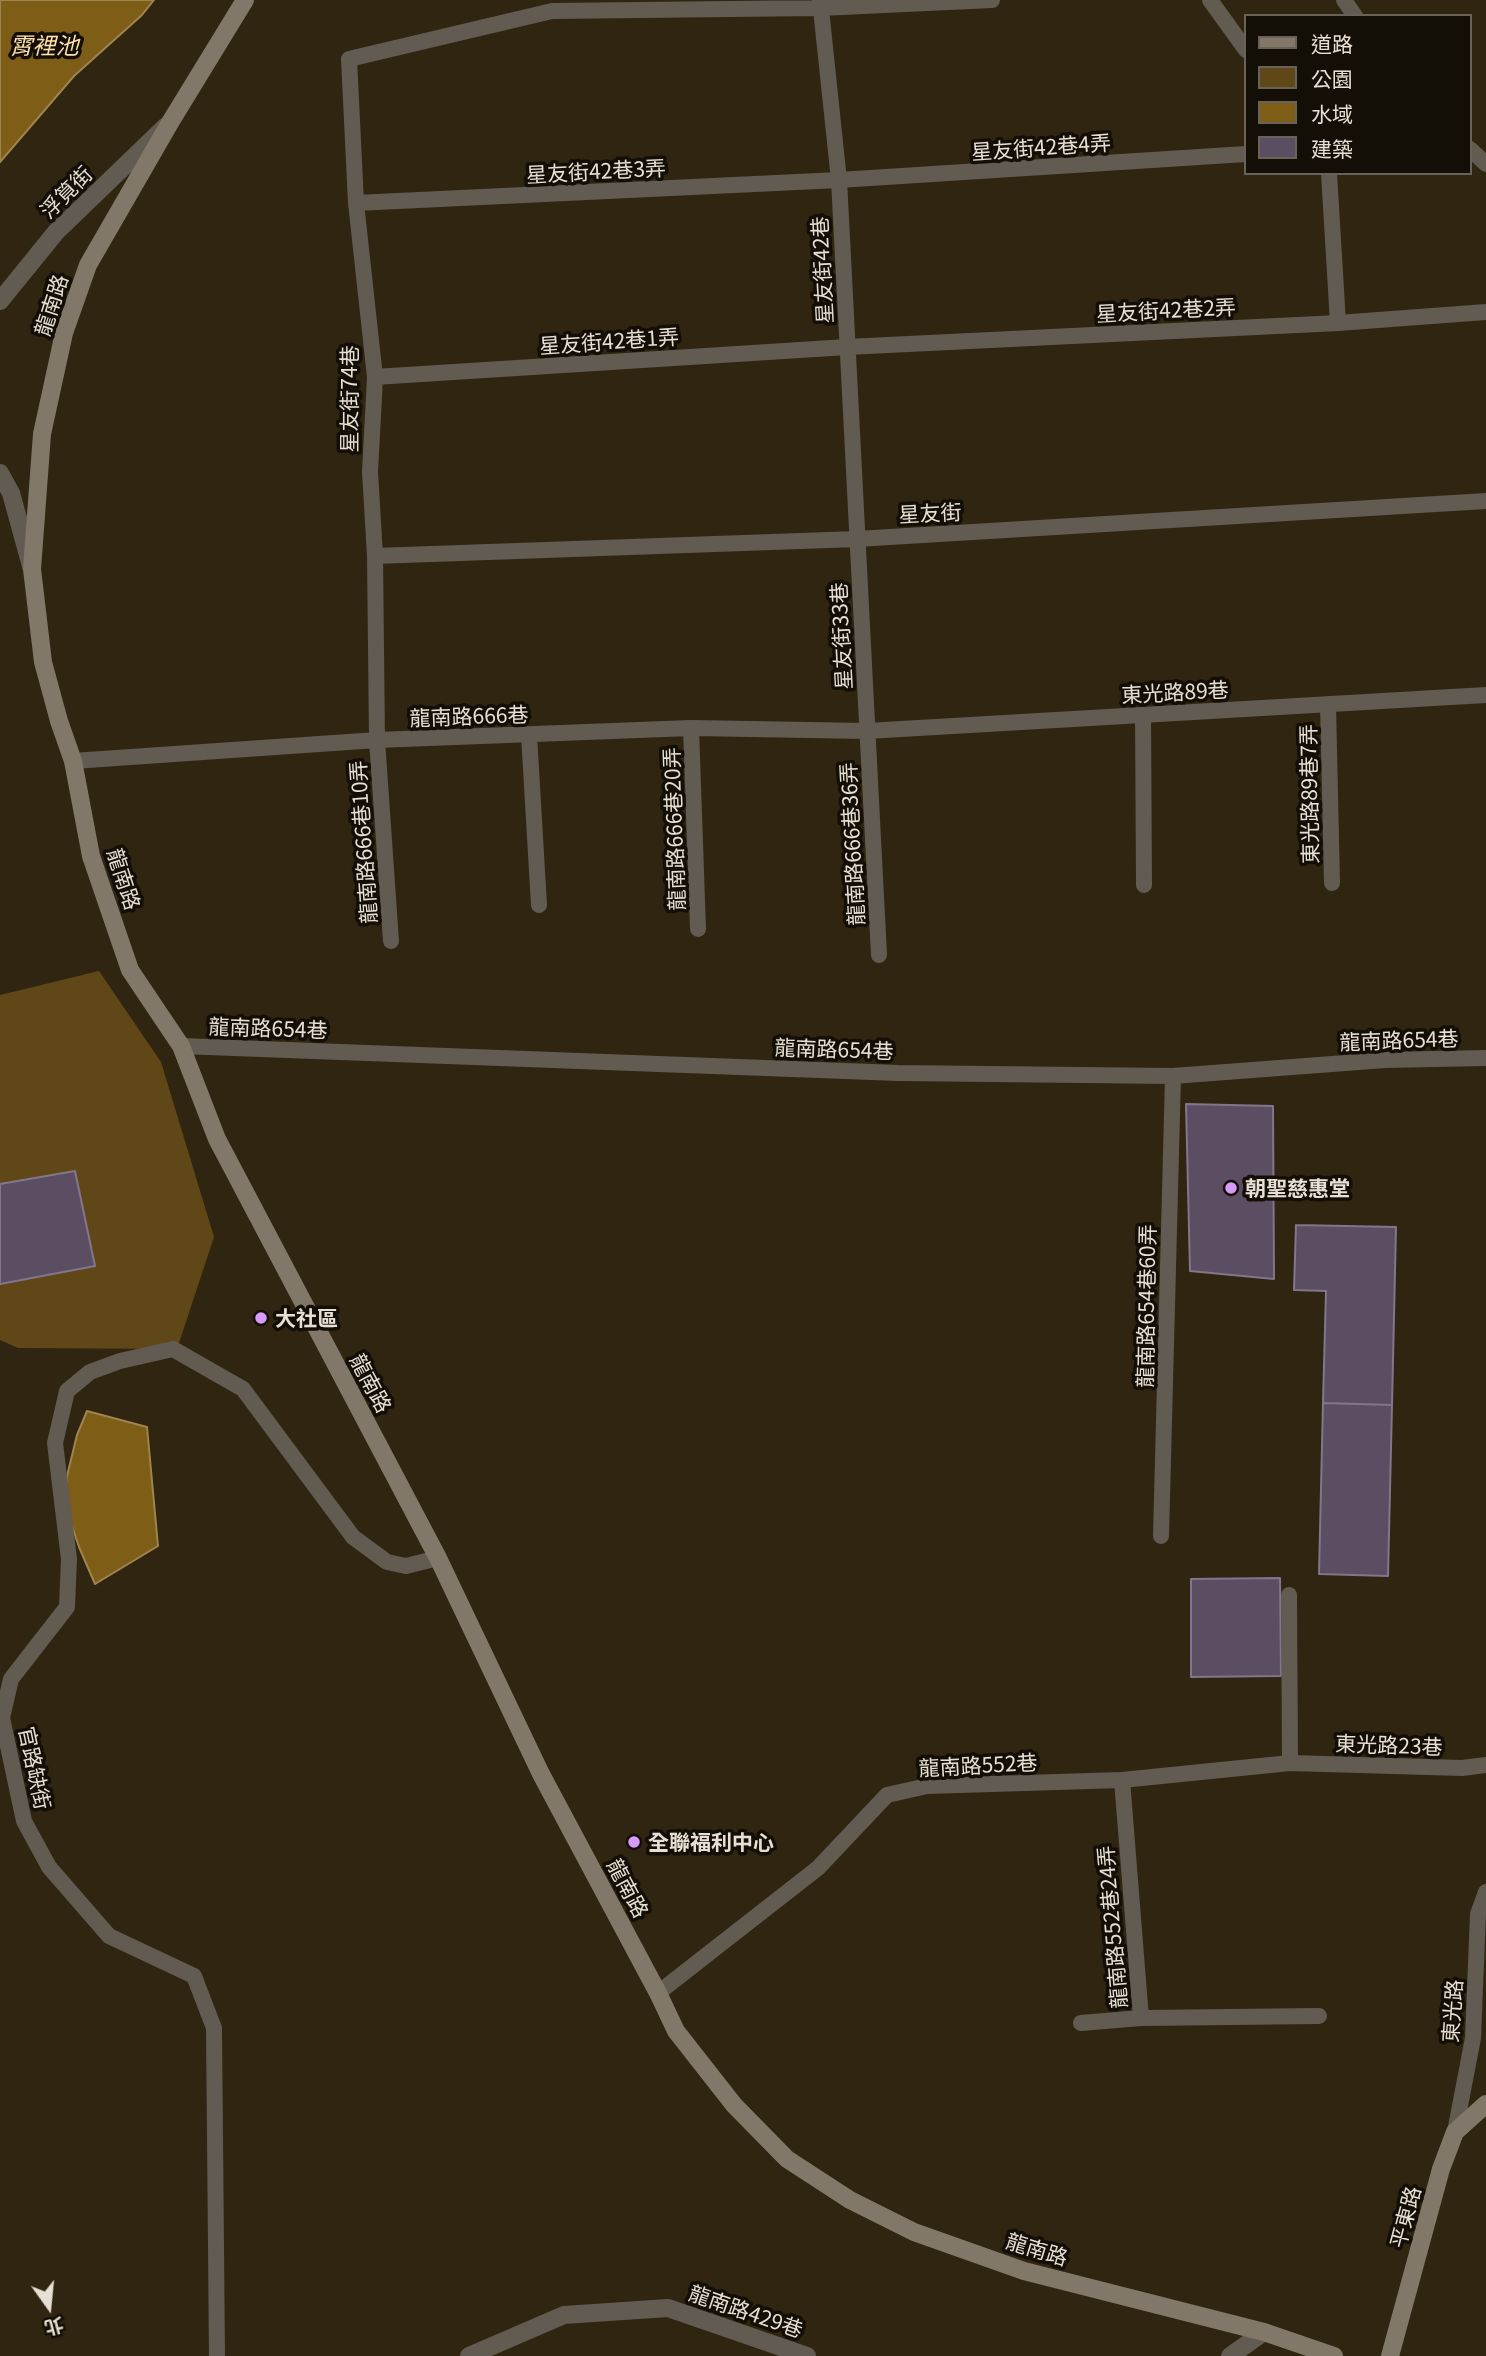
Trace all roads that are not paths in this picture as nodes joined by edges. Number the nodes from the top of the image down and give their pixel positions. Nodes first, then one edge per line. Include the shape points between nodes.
1 (245, 0) edge
2 (992, 0) edge
3 (1210, 0) edge
4 (820, 4) edge
5 (1244, 47) edge
6 (171, 121) junction
7 (1472, 151) edge
8 (1244, 155) edge
9 (1486, 164) edge
10 (1329, 175) edge
11 (839, 180) junction
12 (356, 203) junction
13 (0, 302) edge
14 (1486, 312) edge
15 (1338, 323) junction
16 (847, 347) junction
17 (374, 377) junction
18 (0, 473) edge
19 (1486, 501) edge
20 (857, 539) junction
21 (375, 556) junction
22 (32, 569) junction
23 (1486, 695) edge
24 (1328, 704) junction
25 (1143, 715) junction
26 (691, 728) junction
27 (867, 731) junction
28 (529, 735) junction
29 (377, 740) junction
30 (73, 761) junction
31 (1332, 883) dead end
32 (1144, 885) dead end
33 (540, 905) dead end
34 (698, 929) dead end
35 (391, 941) dead end
36 (879, 955) dead end
37 (181, 1046) junction
38 (1486, 1058) edge
39 (1173, 1076) junction
40 (1161, 1536) dead end
41 (438, 1558) junction
42 (1289, 1595) dead end
43 (1290, 1763) junction
44 (1486, 1765) edge
45 (1122, 1780) junction
46 (1486, 1892) edge
47 (658, 1993) junction
48 (1319, 2016) dead end
49 (1140, 2018) junction
50 (1081, 2024) dead end
51 (1486, 2104) edge
52 (1455, 2132) junction
53 (1264, 2332) junction
54 (217, 2356) edge
55 (469, 2356) edge
56 (807, 2356) edge
57 (1230, 2356) edge
58 (1334, 2356) edge
59 (1390, 2356) edge

1 - 6 main road, 龍南路
2 - 4 lane
3 - 5 lane
4 - 11 lane, 星友街42巷
4 - 12 lane, 星友街74巷 via 552,11 349,59
6 - 13 street, 浮筧街 via 57,232
6 - 22 main road, 龍南路 via 88,265 64,333 42,434
7 - 9 lane
8 - 11 lane, 星友街42巷4弄
10 - 15 lane
11 - 12 lane, 星友街42巷3弄
11 - 16 lane, 星友街42巷
12 - 17 lane, 星友街74巷
14 - 15 lane, 星友街42巷2弄
15 - 16 lane, 星友街42巷2弄
16 - 17 lane, 星友街42巷1弄
16 - 20 lane, 星友街42巷
17 - 21 lane, 星友街74巷 via 370,472
18 - 22 street via 11,493
19 - 20 lane, 星友街
20 - 21 lane, 星友街
20 - 27 lane, 星友街33巷
21 - 29 lane, 星友街74巷
22 - 30 main road, 龍南路 via 43,662
23 - 24 lane, 東光路89巷
24 - 25 lane, 東光路89巷
24 - 31 lane, 東光路89巷7弄
25 - 27 lane, 東光路89巷
25 - 32 lane
26 - 27 lane, 龍南路666巷
26 - 28 lane, 龍南路666巷
26 - 34 lane, 龍南路666巷20弄
27 - 36 lane, 龍南路666巷36弄
28 - 29 lane, 龍南路666巷
28 - 33 lane
29 - 30 lane, 龍南路666巷
29 - 35 lane, 龍南路666巷10弄
30 - 37 main road, 龍南路 via 91,856 130,970
37 - 39 lane, 龍南路654巷 via 898,1073
37 - 41 main road, 龍南路 via 217,1139
38 - 39 lane, 龍南路654巷 via 1385,1060
39 - 40 lane, 龍南路654巷60弄
41 - 47 main road, 龍南路 via 541,1774
41 - 54 lane, 官路缺街 via 406,1566 387,1562 353,1537 243,1389 173,1349 90,1371 67,1391 55,1443 69,1559 67,1606 11,1679 2,1718 24,1821 49,1867 109,1936 194,1976 214,2028
42 - 43 lane
43 - 44 lane, 東光路23巷
43 - 45 lane, 龍南路552巷
45 - 47 lane, 龍南路552巷 via 927,1786 887,1795 818,1868
45 - 49 lane, 龍南路552巷24弄
46 - 52 lane, 東光路 via 1478,1914 1474,2038
47 - 53 main road, 龍南路 via 676,2031 734,2105 788,2159 850,2200 914,2232 1024,2271
48 - 49 lane, 龍南路552巷24弄
49 - 50 lane
51 - 52 main road, 平東路
52 - 59 main road, 平東路
53 - 57 street
53 - 58 main road, 龍南路
55 - 56 street, 龍南路429巷 via 564,2315 668,2308

